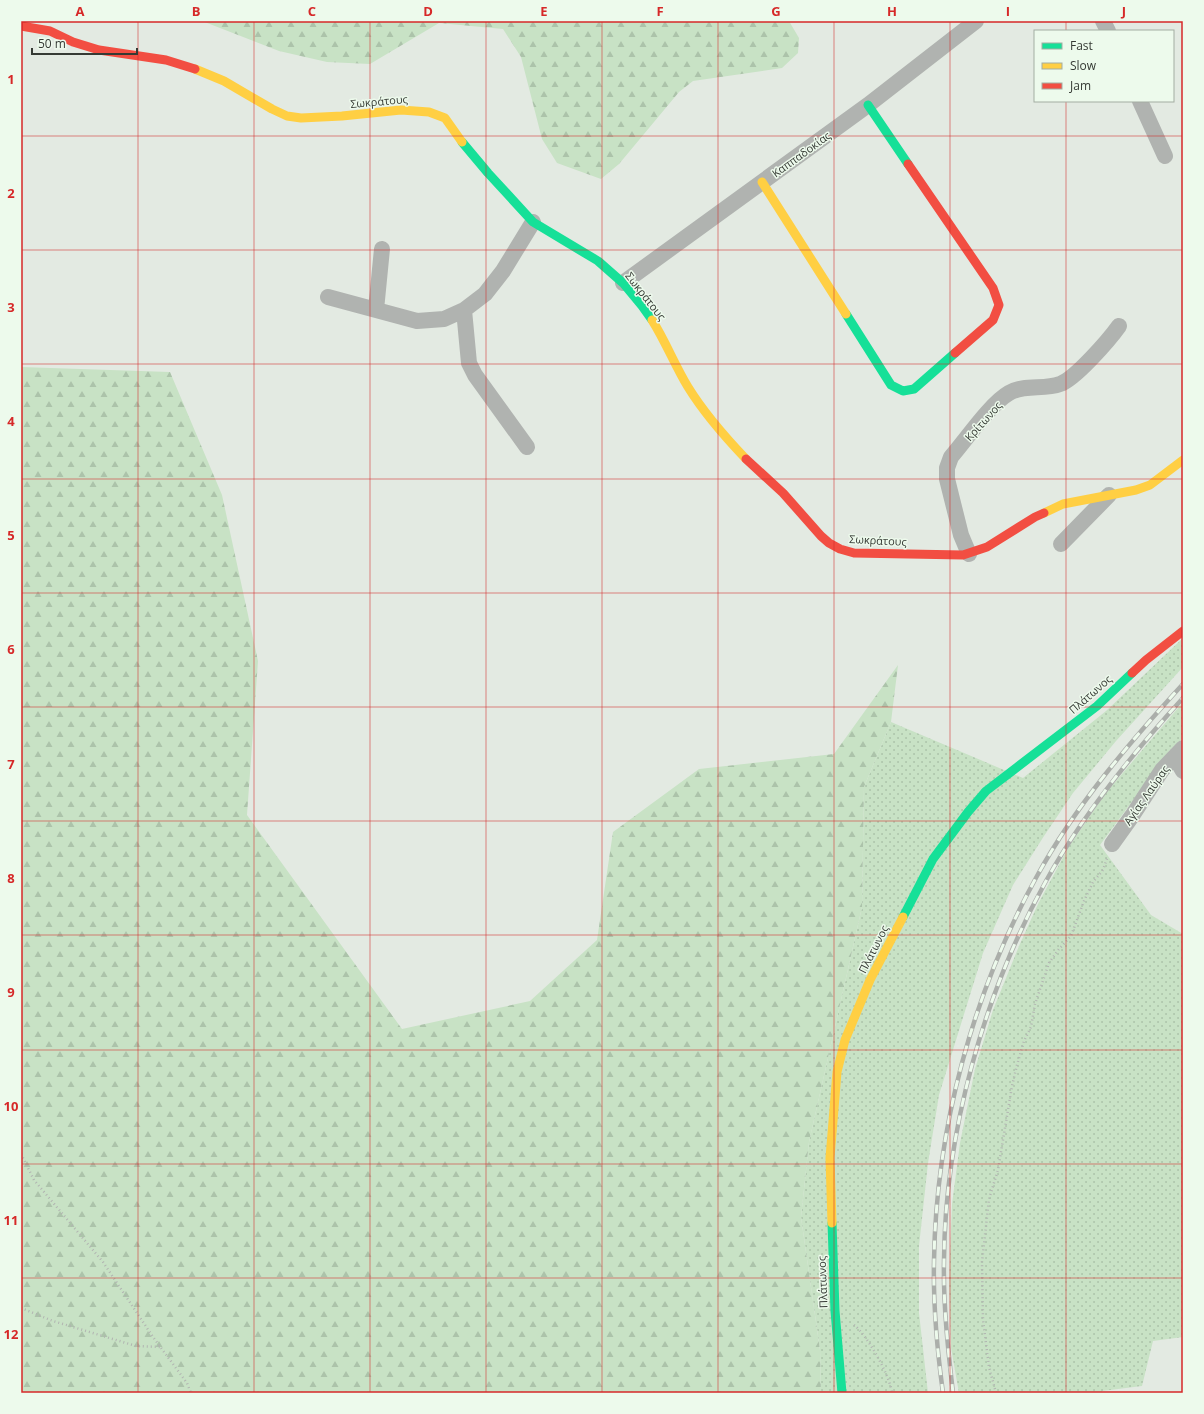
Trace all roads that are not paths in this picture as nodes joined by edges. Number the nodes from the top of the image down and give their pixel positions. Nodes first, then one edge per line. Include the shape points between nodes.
1 (976, 21) edge
2 (1103, 21) edge
3 (21, 26) edge
4 (1108, 30) edge
5 (1140, 102) edge
6 (868, 105) junction
7 (1164, 156) dead end
8 (762, 182) junction
9 (533, 222) junction
10 (382, 249) dead end
11 (623, 283) junction
12 (328, 297) dead end
13 (376, 310) junction
14 (464, 310) junction
15 (1119, 326) dead end
16 (527, 447) dead end
17 (1183, 460) edge
18 (1109, 495) junction
19 (1061, 544) dead end
20 (969, 554) junction
21 (1183, 631) edge
22 (1180, 751) edge
23 (1183, 770) edge
24 (1112, 844) road end
25 (842, 1393) edge

1 - 6 street, Καππαδοκίας
2 - 4 street
3 - 9 street, Σωκράτους via 50,31 99,50 166,60 188,66 224,81 287,116 342,116 401,110 437,114 449,122 488,173
5 - 7 street
6 - 8 street, Καππαδοκίας
6 - 8 street via 993,288 999,305 993,320 914,389 904,390 891,385
8 - 11 street, Καππαδοκίας
9 - 11 street, Σωκράτους via 598,261
9 - 14 street via 503,271 485,294
10 - 13 street
11 - 20 street, Σωκράτους via 654,324 688,387 713,422 740,454 783,493 830,544 854,553 954,556
12 - 13 street
13 - 14 street via 417,321 444,319
14 - 16 street via 469,363 474,375
15 - 20 street, Κρίτωνος via 1107,343 1061,384 1009,393 996,404 951,457 947,479 961,535
17 - 18 street, Σωκράτους via 1150,485
18 - 19 street
18 - 20 street, Σωκράτους via 1063,504 1048,510 987,547
21 - 25 street, Πλάτωνος via 1146,660 1097,706 986,791 933,859 870,980 845,1040 837,1072 830,1158 835,1311
22 - 23 street via 1179,764
22 - 24 street, Αγίας Λαύρας via 1162,770

